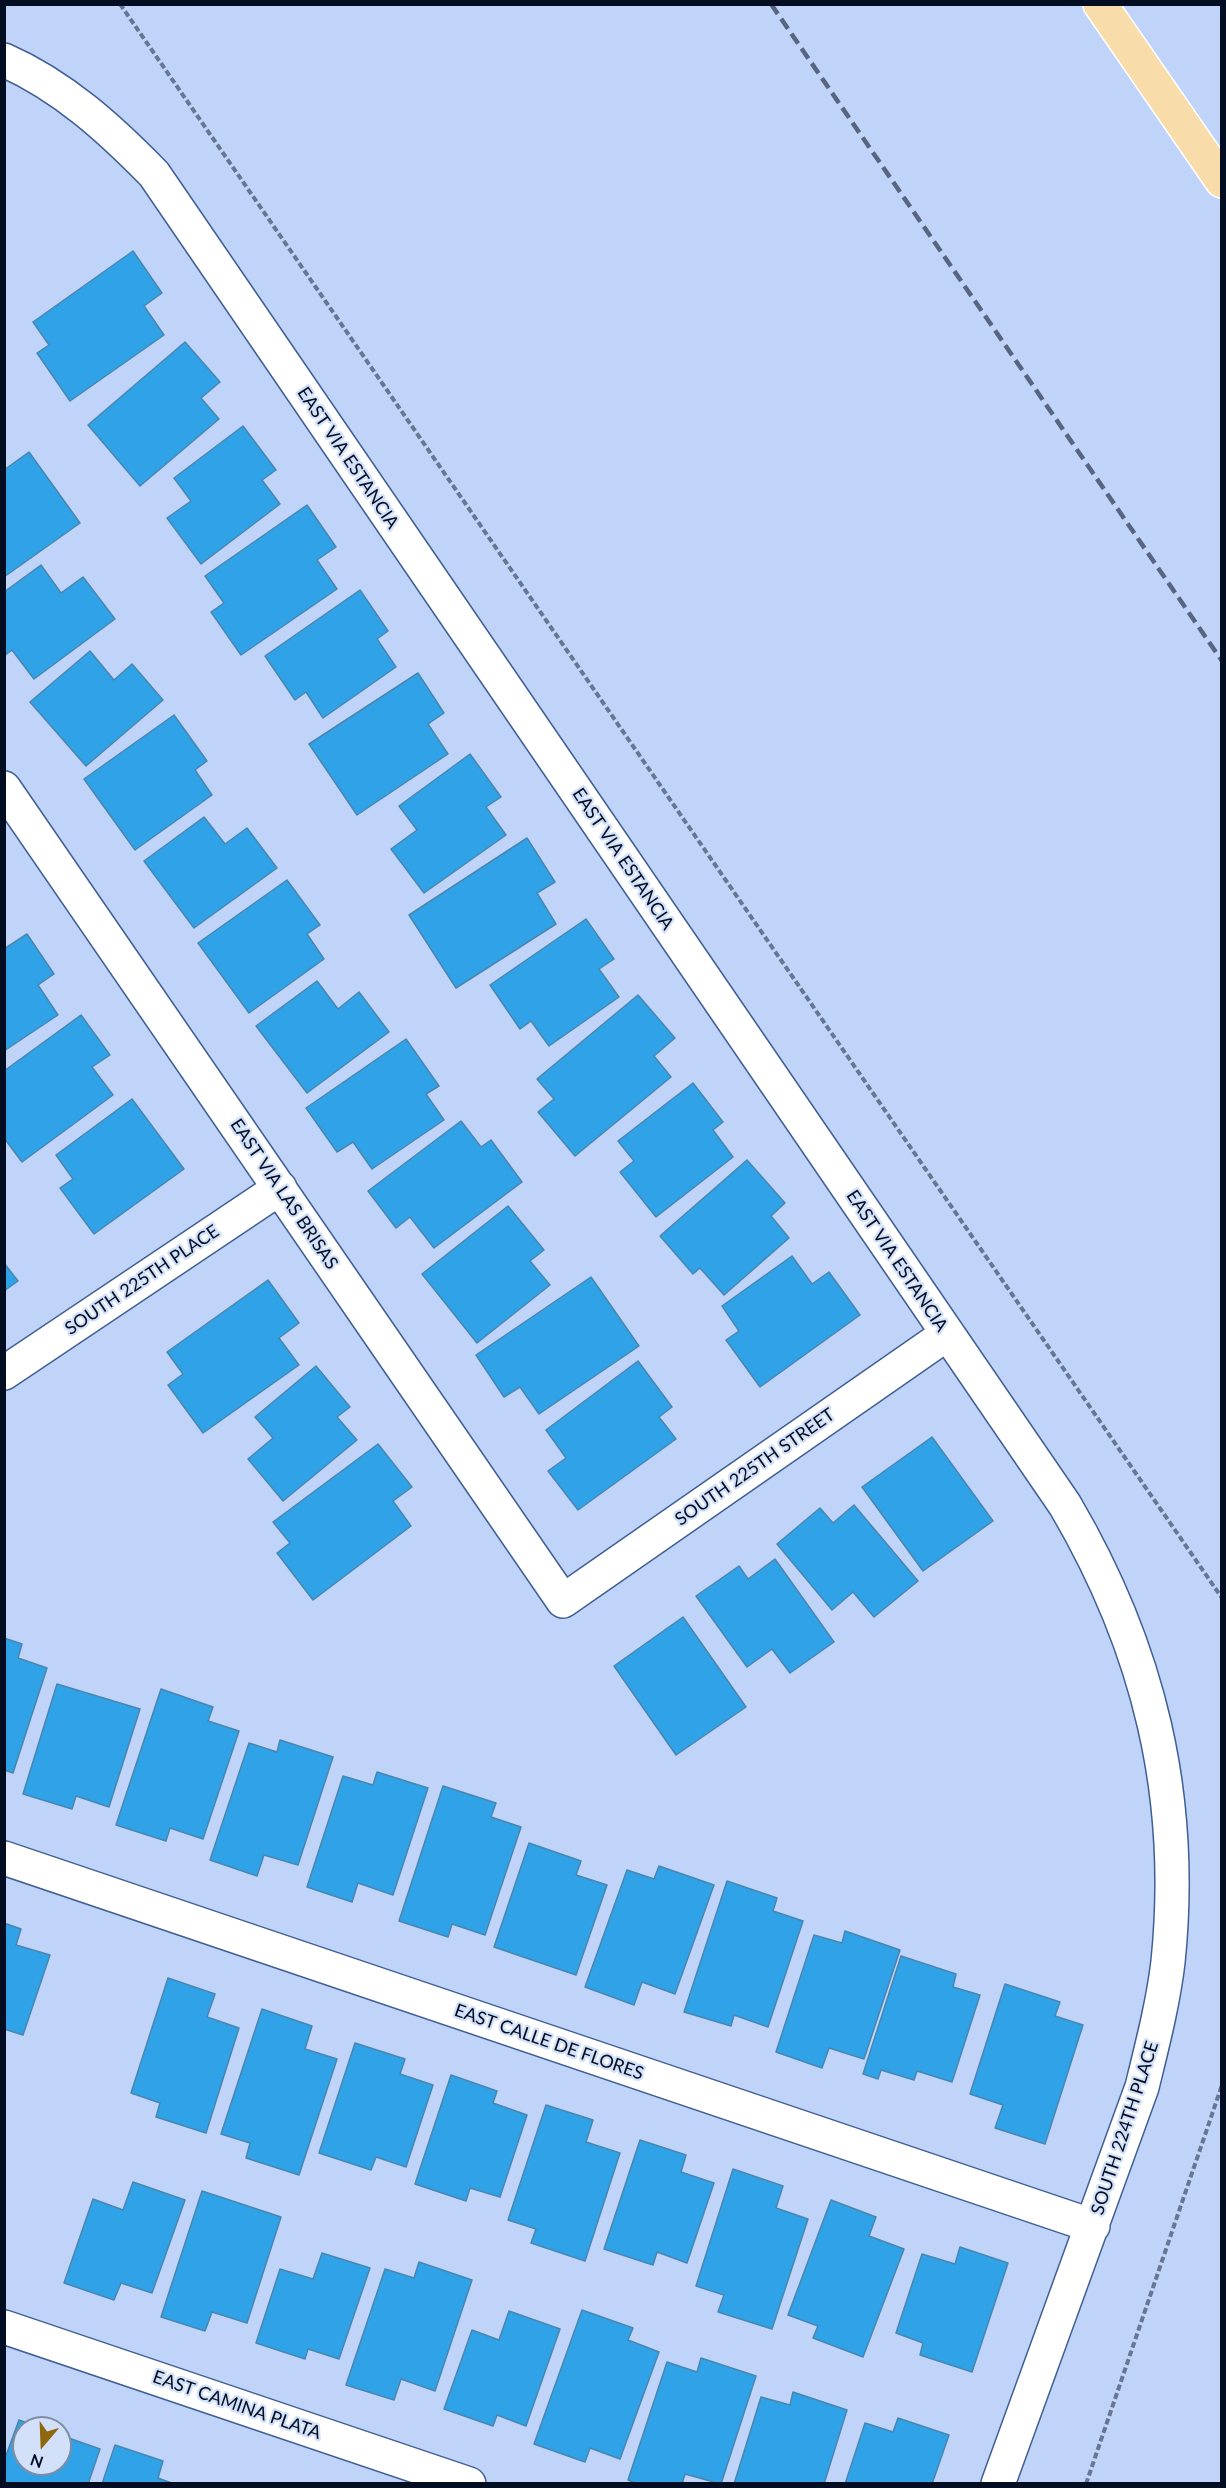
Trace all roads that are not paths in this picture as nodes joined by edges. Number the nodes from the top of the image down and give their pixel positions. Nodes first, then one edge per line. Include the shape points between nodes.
1 (1101, 4) edge
2 (4, 60) edge
3 (1221, 181) edge
4 (4, 788) edge
5 (280, 1188) junction
6 (947, 1334) junction
7 (4, 1373) edge
8 (563, 1601) joint
9 (1155, 1723) joint
10 (4, 1858) edge
11 (1093, 2226) junction
12 (4, 2327) edge
13 (469, 2484) edge
14 (998, 2484) edge

1 - 3 main road
2 - 6 street, EAST VIA ESTANCIA via 72,99 154,174
4 - 5 street, EAST VIA LAS BRISAS
5 - 7 street, SOUTH 225TH PLACE
5 - 8 street, EAST VIA LAS BRISAS
6 - 8 street, SOUTH 225TH STREET
6 - 9 street, EAST VIA ESTANCIA via 1065,1505 1092,1551 1117,1605
9 - 11 street, SOUTH 224TH PLACE via 1167,1790 1171,1843 1168,1963 1142,2086
10 - 11 street, EAST CALLE DE FLORES
11 - 14 street, SOUTH 224TH PLACE
12 - 13 street, EAST CAMINA PLATA

